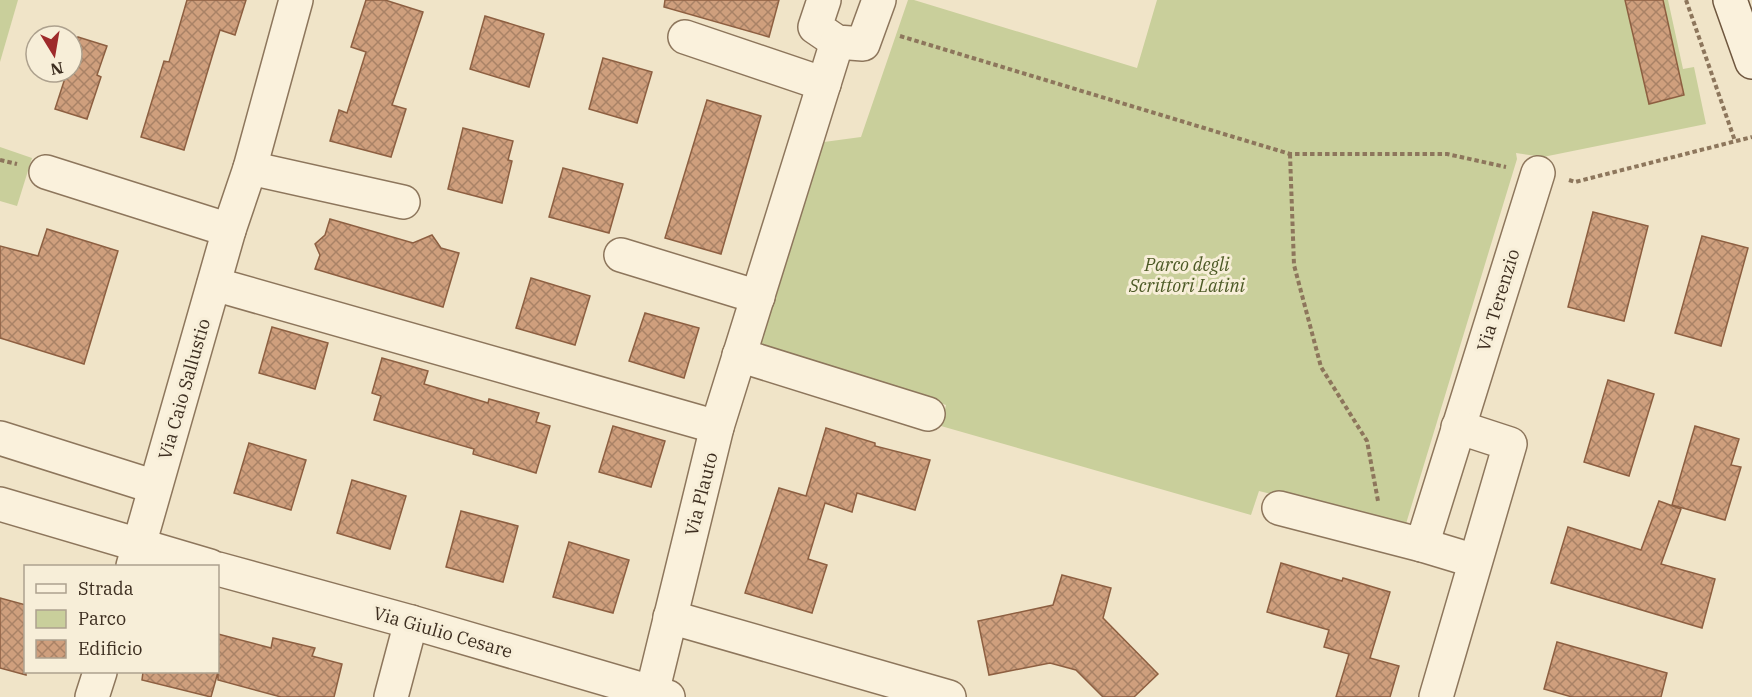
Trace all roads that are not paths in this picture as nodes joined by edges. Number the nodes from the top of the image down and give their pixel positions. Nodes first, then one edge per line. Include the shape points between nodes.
1 (296, 0) edge
2 (824, 0) edge
3 (1730, 0) edge
4 (874, 13) edge
5 (684, 37) dead end
6 (837, 42) junction
7 (1752, 62) edge
8 (824, 84) junction
9 (250, 168) junction
10 (46, 172) dead end
11 (1538, 173) road end
12 (403, 202) dead end
13 (229, 230) junction
14 (621, 255) dead end
15 (214, 284) junction
16 (758, 297) junction
17 (740, 355) junction
18 (928, 414) dead end
19 (717, 427) junction
20 (1458, 427) junction
21 (0, 438) edge
22 (155, 487) junction
23 (0, 504) edge
24 (1279, 508) dead end
25 (1422, 545) junction
26 (136, 557) edge
27 (1475, 561) junction
28 (195, 565) edge
29 (219, 568) edge
30 (670, 618) junction
31 (411, 622) junction
32 (100, 673) edge
33 (657, 696) edge
34 (92, 697) edge
35 (391, 697) edge
36 (949, 697) edge
37 (1436, 697) edge

1 - 9 street, Via Caio Sallustio
2 - 6 street via 815,27
3 - 7 street
4 - 6 street via 863,44
5 - 8 street
6 - 8 street, Via Plauto
8 - 16 street, Via Plauto
9 - 12 street
9 - 13 street, Via Caio Sallustio
10 - 13 street
11 - 20 street, Via Terenzio
13 - 15 street, Via Caio Sallustio
14 - 16 street
15 - 19 street
15 - 22 street, Via Caio Sallustio
16 - 17 street, Via Plauto
17 - 18 street
17 - 19 street, Via Plauto
19 - 30 street, Via Plauto
20 - 25 street, Via Terenzio
20 - 27 street via 1510,444
21 - 22 street
22 - 26 street, Via Caio Sallustio
23 - 26 street
24 - 25 street
25 - 27 street
26 - 28 street
27 - 37 street
29 - 31 street, Via Giulio Cesare
30 - 33 street, Via Plauto
30 - 36 street
31 - 33 street, Via Giulio Cesare
31 - 35 street
32 - 34 street

